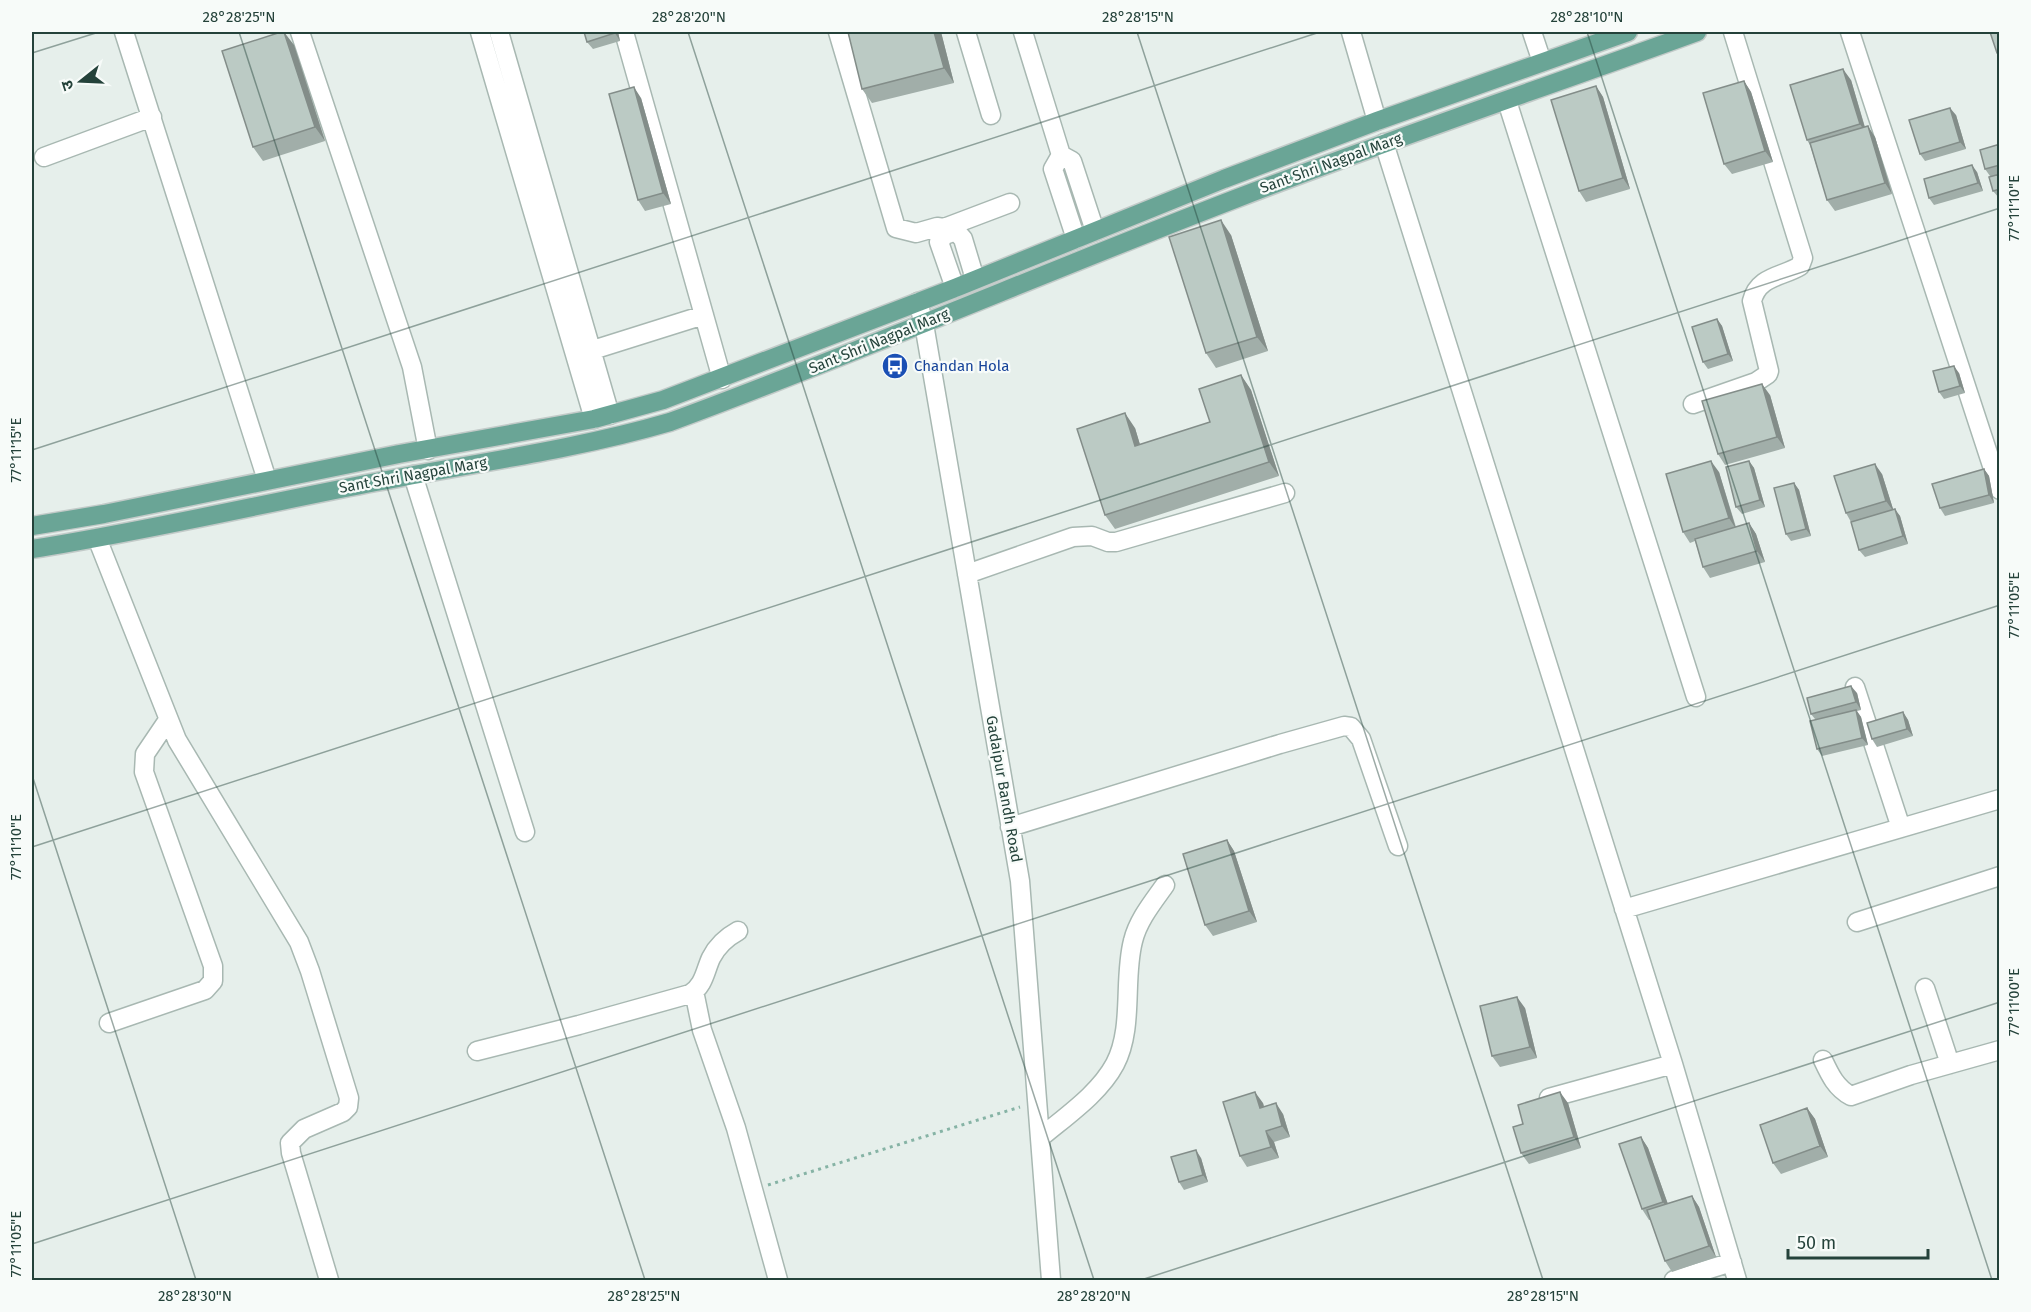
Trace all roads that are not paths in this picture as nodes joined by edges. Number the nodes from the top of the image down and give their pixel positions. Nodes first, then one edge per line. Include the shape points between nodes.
1 (124, 32) edge
2 (300, 32) edge
3 (480, 32) edge
4 (499, 32) edge
5 (624, 32) edge
6 (838, 32) edge
7 (966, 32) edge
8 (1023, 32) edge
9 (1352, 32) edge
10 (1533, 32) edge
11 (1628, 32) edge
12 (1697, 32) edge
13 (1732, 32) edge
14 (1850, 32) edge
15 (1542, 62) junction
16 (1507, 101) junction
17 (991, 115) dead end
18 (152, 117) junction
19 (1377, 121) junction
20 (1384, 143) junction
21 (1061, 155) junction
22 (44, 156) dead end
23 (1010, 203) dead end
24 (945, 231) junction
25 (1095, 231) junction
26 (1076, 239) junction
27 (975, 279) junction
28 (955, 288) junction
29 (918, 302) junction
30 (704, 315) junction
31 (924, 324) junction
32 (584, 353) junction
33 (722, 379) junction
34 (1693, 404) dead end
35 (602, 417) junction
36 (428, 450) junction
37 (413, 475) junction
38 (267, 480) junction
39 (2000, 490) edge
40 (1285, 493) dead end
41 (32, 526) edge
42 (97, 538) junction
43 (32, 549) edge
44 (967, 574) junction
45 (1855, 687) dead end
46 (1696, 697) dead end
47 (168, 720) junction
48 (2000, 799) edge
49 (1010, 827) junction
50 (1901, 828) junction
51 (525, 832) dead end
52 (1398, 846) dead end
53 (2000, 876) edge
54 (1165, 885) dead end
55 (1624, 909) junction
56 (1857, 922) dead end
57 (738, 931) dead end
58 (1925, 988) dead end
59 (694, 991) junction
60 (109, 1023) dead end
61 (2000, 1050) edge
62 (477, 1051) dead end
63 (1823, 1060) dead end
64 (1672, 1064) junction
65 (1950, 1064) junction
66 (1549, 1098) edge
67 (1040, 1138) junction
68 (1732, 1262) junction
69 (329, 1281) edge
70 (778, 1281) edge
71 (1051, 1281) edge
72 (1674, 1281) edge
73 (1737, 1281) edge

1 - 18 street
2 - 36 street via 412,368
3 - 32 street
4 - 32 street
5 - 30 street
6 - 24 street via 896,228 916,233 937,227
7 - 17 street
8 - 21 street
9 - 19 street
10 - 15 street
11 - 15 main road, Sant Shri Nagpal Marg
12 - 16 main road, Sant Shri Nagpal Marg
13 - 34 street via 1803,258 1800,266 1771,278 1757,287 1754,294 1752,301 1768,375
14 - 39 street
15 - 19 main road, Sant Shri Nagpal Marg
16 - 20 main road, Sant Shri Nagpal Marg
16 - 46 street
18 - 22 street
18 - 38 street
19 - 25 main road, Sant Shri Nagpal Marg
20 - 31 main road, Sant Shri Nagpal Marg
20 - 55 street
21 - 25 street via 1072,161
21 - 26 street via 1053,169
23 - 24 street
24 - 27 street via 956,231 963,239
24 - 28 street via 939,242
25 - 26 main road, Sant Shri Nagpal Marg
26 - 27 main road, Sant Shri Nagpal Marg
27 - 28 main road, Sant Shri Nagpal Marg
28 - 29 main road, Sant Shri Nagpal Marg
29 - 31 street, Gadaipur Bandh Road
29 - 33 main road, Sant Shri Nagpal Marg
30 - 32 street
30 - 33 street
31 - 37 main road, Sant Shri Nagpal Marg via 653,427
31 - 44 street, Gadaipur Bandh Road
32 - 35 street
33 - 35 main road, Sant Shri Nagpal Marg
35 - 36 main road, Sant Shri Nagpal Marg
36 - 38 main road, Sant Shri Nagpal Marg
37 - 42 main road, Sant Shri Nagpal Marg
37 - 51 street
38 - 41 main road, Sant Shri Nagpal Marg
40 - 44 street via 1116,542 1092,536 1065,539
42 - 43 main road, Sant Shri Nagpal Marg
42 - 47 street
44 - 49 street, Gadaipur Bandh Road
45 - 50 street
47 - 60 street via 145,754 144,772 213,966 213,981 205,990
47 - 69 street via 299,942 349,1098 343,1112 304,1129 290,1143
48 - 50 street
49 - 52 street via 1344,726 1351,727 1361,739
49 - 67 street, Gadaipur Bandh Road via 1020,881
50 - 55 street
53 - 56 street
54 - 67 street via 1133,941 1123,1045 1116,1063 1097,1089
55 - 64 street
57 - 59 street via 715,951
58 - 65 street
59 - 62 street
59 - 70 street via 702,1030 736,1128
61 - 65 street
63 - 65 street via 1840,1090 1851,1096
64 - 66 street
64 - 68 street
67 - 71 street, Gadaipur Bandh Road
68 - 72 street
68 - 73 street

